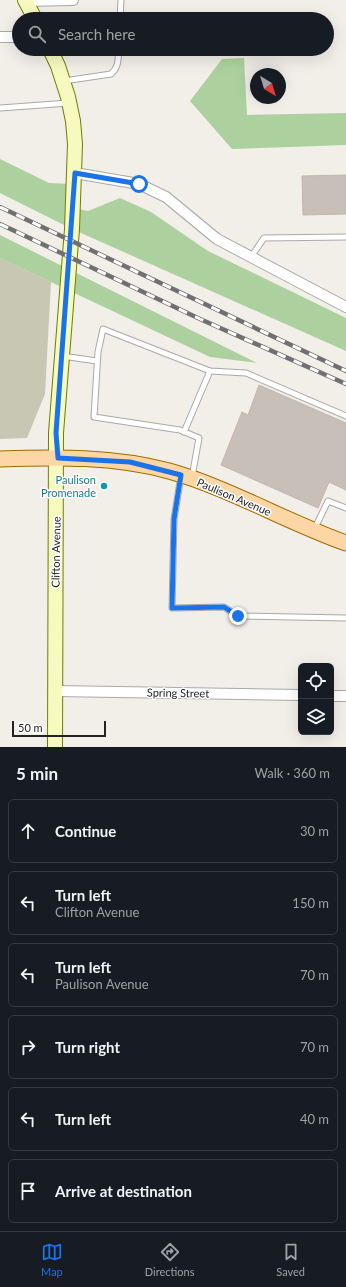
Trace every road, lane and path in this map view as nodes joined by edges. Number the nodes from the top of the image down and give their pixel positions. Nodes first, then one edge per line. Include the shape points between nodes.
1 (25, 0) edge
2 (73, 0) edge
3 (120, 0) edge
4 (31, 12) edge
5 (120, 12) edge
6 (0, 37) edge
7 (12, 37) edge
8 (53, 56) edge
9 (118, 56) edge
10 (63, 81) junction
11 (70, 103) junction
12 (0, 108) edge
13 (75, 173) junction
14 (346, 237) edge
15 (251, 257) junction
16 (346, 307) edge
17 (61, 356) junction
18 (97, 361) junction
19 (210, 371) junction
20 (346, 416) edge
21 (184, 432) junction
22 (58, 458) junction
23 (0, 459) edge
24 (186, 477) junction
25 (346, 508) edge
26 (313, 531) junction
27 (346, 543) edge
28 (346, 618) edge
29 (55, 691) junction
30 (298, 695) edge
31 (334, 696) edge
32 (346, 696) edge
33 (55, 747) edge

1 - 2 street
1 - 4 main road
3 - 5 lane
6 - 7 street
8 - 10 main road, Clifton Avenue
9 - 10 lane via 116,69 111,74
10 - 11 main road, Clifton Avenue
11 - 12 lane
11 - 13 main road, Clifton Avenue
13 - 15 street via 139,184 166,197 216,239
13 - 17 main road, Clifton Avenue
14 - 15 lane via 264,238
15 - 16 street
17 - 18 lane
17 - 22 main road, Clifton Avenue via 56,433
18 - 19 lane via 102,329
18 - 21 lane via 94,418
19 - 20 lane via 246,373
19 - 21 lane
21 - 24 lane via 199,438
22 - 23 main road, Paulison Avenue
22 - 24 main road, Paulison Avenue via 130,462
22 - 29 main road, Clifton Avenue
24 - 26 main road, Paulison Avenue
24 - 28 lane via 174,519 172,608 224,607 238,616
25 - 26 lane via 328,501
26 - 27 main road, Paulison Avenue
29 - 30 street, Spring Street
29 - 33 main road, Clifton Avenue
31 - 32 street

